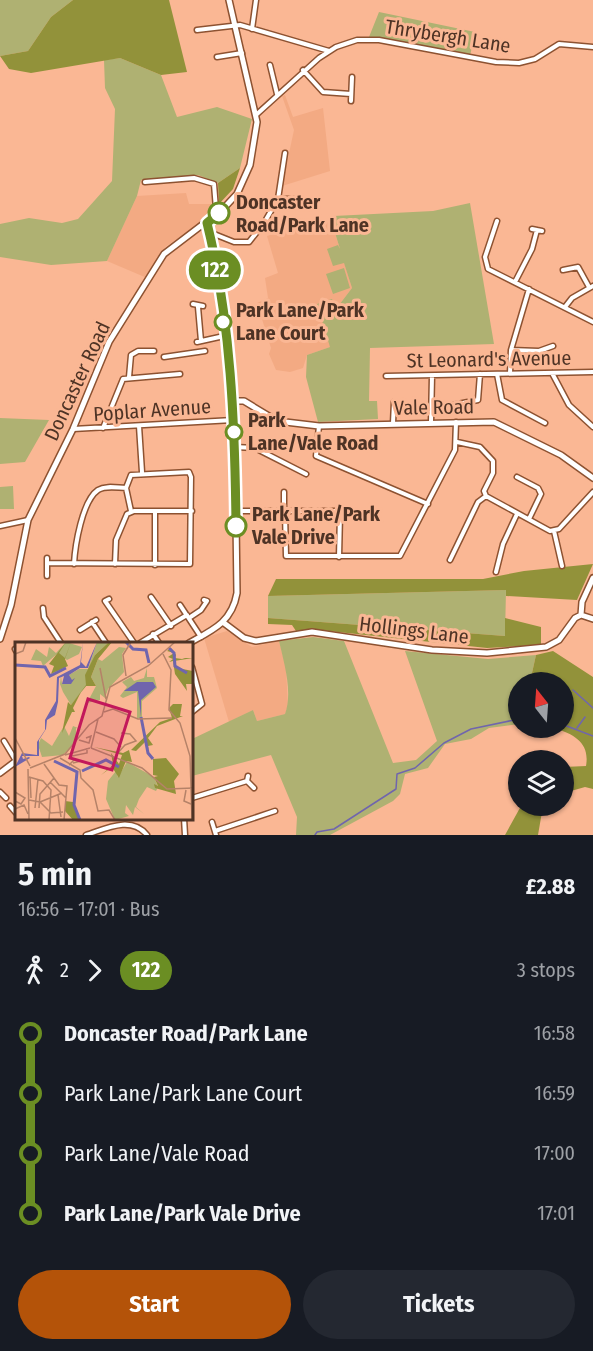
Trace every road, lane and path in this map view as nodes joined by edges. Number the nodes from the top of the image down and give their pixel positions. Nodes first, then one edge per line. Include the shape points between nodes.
1 (229, 0) edge
2 (256, 0) edge
3 (236, 26) junction
4 (197, 30) dead end
5 (252, 30) junction
6 (593, 47) edge
7 (329, 51) junction
8 (242, 53) junction
9 (217, 57) dead end
10 (270, 65) dead end
11 (303, 70) junction
12 (352, 77) dead end
13 (277, 94) junction
14 (351, 94) junction
15 (351, 101) dead end
16 (256, 115) junction
17 (285, 153) dead end
18 (145, 182) dead end
19 (278, 199) junction
20 (301, 199) dead end
21 (216, 209) dead end
22 (488, 221) dead end
23 (207, 223) junction
24 (537, 230) dead end
25 (209, 232) junction
26 (563, 270) dead end
27 (515, 282) junction
28 (591, 286) edge
29 (529, 289) junction
30 (198, 306) dead end
31 (565, 307) junction
32 (593, 322) edge
33 (224, 336) junction
34 (199, 341) junction
35 (553, 346) dead end
36 (512, 350) junction
37 (154, 351) dead end
38 (164, 357) dead end
39 (593, 372) edge
40 (552, 373) junction
41 (180, 374) dead end
42 (480, 374) junction
43 (497, 374) junction
44 (510, 374) junction
45 (386, 375) dead end
46 (432, 376) junction
47 (129, 377) junction
48 (231, 401) junction
49 (394, 402) dead end
50 (453, 405) dead end
51 (233, 420) junction
52 (431, 422) junction
53 (456, 422) junction
54 (393, 423) junction
55 (545, 423) dead end
56 (139, 426) junction
57 (319, 426) junction
58 (593, 427) edge
59 (73, 429) junction
60 (103, 429) junction
61 (457, 442) junction
62 (235, 447) junction
63 (142, 472) junction
64 (306, 474) dead end
65 (517, 477) dead end
66 (593, 478) edge
67 (126, 488) junction
68 (284, 492) dead end
69 (593, 492) edge
70 (486, 496) junction
71 (428, 504) junction
72 (155, 511) junction
73 (192, 511) junction
74 (236, 511) junction
75 (131, 512) junction
76 (284, 512) junction
77 (517, 513) junction
78 (529, 519) junction
79 (28, 520) junction
80 (0, 526) edge
81 (555, 531) junction
82 (339, 557) junction
83 (450, 560) dead end
84 (74, 564) junction
85 (115, 564) junction
86 (155, 564) junction
87 (562, 566) dead end
88 (496, 572) dead end
89 (46, 576) dead end
90 (593, 578) edge
91 (151, 597) dead end
92 (109, 600) dead end
93 (204, 600) dead end
94 (180, 605) dead end
95 (43, 608) dead end
96 (581, 615) junction
97 (188, 616) junction
98 (593, 619) edge
99 (224, 623) junction
100 (171, 626) junction
101 (80, 630) dead end
102 (153, 634) junction
103 (201, 637) junction
104 (0, 639) edge
105 (60, 642) edge
106 (104, 642) edge
107 (133, 642) edge
108 (141, 642) edge
109 (158, 642) edge
110 (191, 642) edge
111 (194, 675) edge
112 (194, 710) edge
113 (4, 741) dead end
114 (15, 759) edge
115 (15, 762) edge
116 (0, 773) edge
117 (254, 788) dead end
118 (0, 792) edge
119 (194, 797) edge
120 (6, 798) dead end
121 (10, 806) dead end
122 (15, 812) edge
123 (275, 812) dead end
124 (184, 820) edge
125 (212, 822) dead end
126 (216, 833) edge
127 (86, 835) edge
128 (147, 835) edge
129 (185, 835) edge

1 - 3 street, Doncaster Road
2 - 5 street
3 - 4 street
3 - 5 street
3 - 8 street, Doncaster Road
5 - 7 street
6 - 7 street, Thrybergh Lane via 559,45 519,63 364,39
7 - 11 street
8 - 9 street
8 - 16 street, Doncaster Road
10 - 13 street
11 - 13 street
11 - 14 street via 323,92
12 - 14 street
13 - 16 street
14 - 15 street
16 - 23 street, Doncaster Road via 256,138 247,175 231,201
17 - 19 street
18 - 21 street via 194,178 214,184
19 - 20 street
19 - 25 street via 249,242 234,242
22 - 27 street via 496,223 487,245 486,266
23 - 25 street
23 - 59 street, Doncaster Road via 170,247 159,262 110,342
24 - 27 street
25 - 33 street
26 - 28 street via 578,267
27 - 29 street
28 - 31 street
29 - 31 street
29 - 36 street
30 - 34 street
31 - 32 street
33 - 34 street
33 - 48 street
34 - 38 street via 203,351
35 - 36 street via 539,351
36 - 44 street
37 - 47 street via 131,355
39 - 40 street, St Leonard's Avenue
40 - 44 street, St Leonard's Avenue
40 - 58 street via 568,405
41 - 47 street
42 - 43 street, St Leonard's Avenue
42 - 46 street, St Leonard's Avenue
42 - 50 street via 478,400
43 - 44 street, St Leonard's Avenue
43 - 55 street via 502,400
45 - 46 street, St Leonard's Avenue
46 - 52 street
47 - 60 street via 120,383
48 - 51 street
48 - 57 street, Vale Road via 244,401 277,421
49 - 54 street
51 - 56 street, Poplar Avenue
51 - 62 street
52 - 53 street, Vale Road
52 - 54 street, Vale Road
53 - 61 street
53 - 66 street, Vale Road via 502,425 571,460
54 - 57 street, Vale Road
56 - 60 street, Poplar Avenue
56 - 63 street
57 - 71 street via 316,456
59 - 60 street, Poplar Avenue
59 - 79 street, Doncaster Road
61 - 70 street via 480,447 493,461
61 - 71 street
62 - 64 street via 255,448
62 - 74 street
63 - 67 street via 129,477
63 - 73 street via 189,472
65 - 78 street via 538,488 541,494
67 - 75 street
67 - 84 street via 105,487 95,493 77,532
68 - 76 street
69 - 81 street
70 - 77 street
70 - 83 street via 478,502
71 - 82 street via 400,556
72 - 73 street
72 - 75 street
72 - 86 street
73 - 86 street via 190,564
74 - 76 street
74 - 99 street via 237,593
75 - 85 street via 124,516 118,532
76 - 82 street via 286,556
76 - 82 street via 340,513
77 - 78 street
77 - 88 street
78 - 81 street
79 - 80 street
79 - 104 street, Doncaster Road
81 - 87 street
84 - 85 street
84 - 89 street via 47,561
85 - 86 street
90 - 96 street via 582,602
91 - 100 street
92 - 107 street via 105,601
93 - 97 street via 207,601 203,608
94 - 97 street
95 - 105 street via 44,617
96 - 98 street
96 - 99 street, Hollings Lane via 552,645 487,653 432,650 312,632 256,641 244,638
97 - 100 street
97 - 103 street
99 - 103 street
100 - 102 street
101 - 106 street via 94,621
102 - 108 street
102 - 109 street
103 - 110 street
111 - 112 street via 202,704
113 - 114 street
115 - 116 street
117 - 119 street via 248,779
118 - 120 street
121 - 122 street
123 - 126 street
124 - 129 street
125 - 126 street
127 - 128 street via 124,825 135,825

